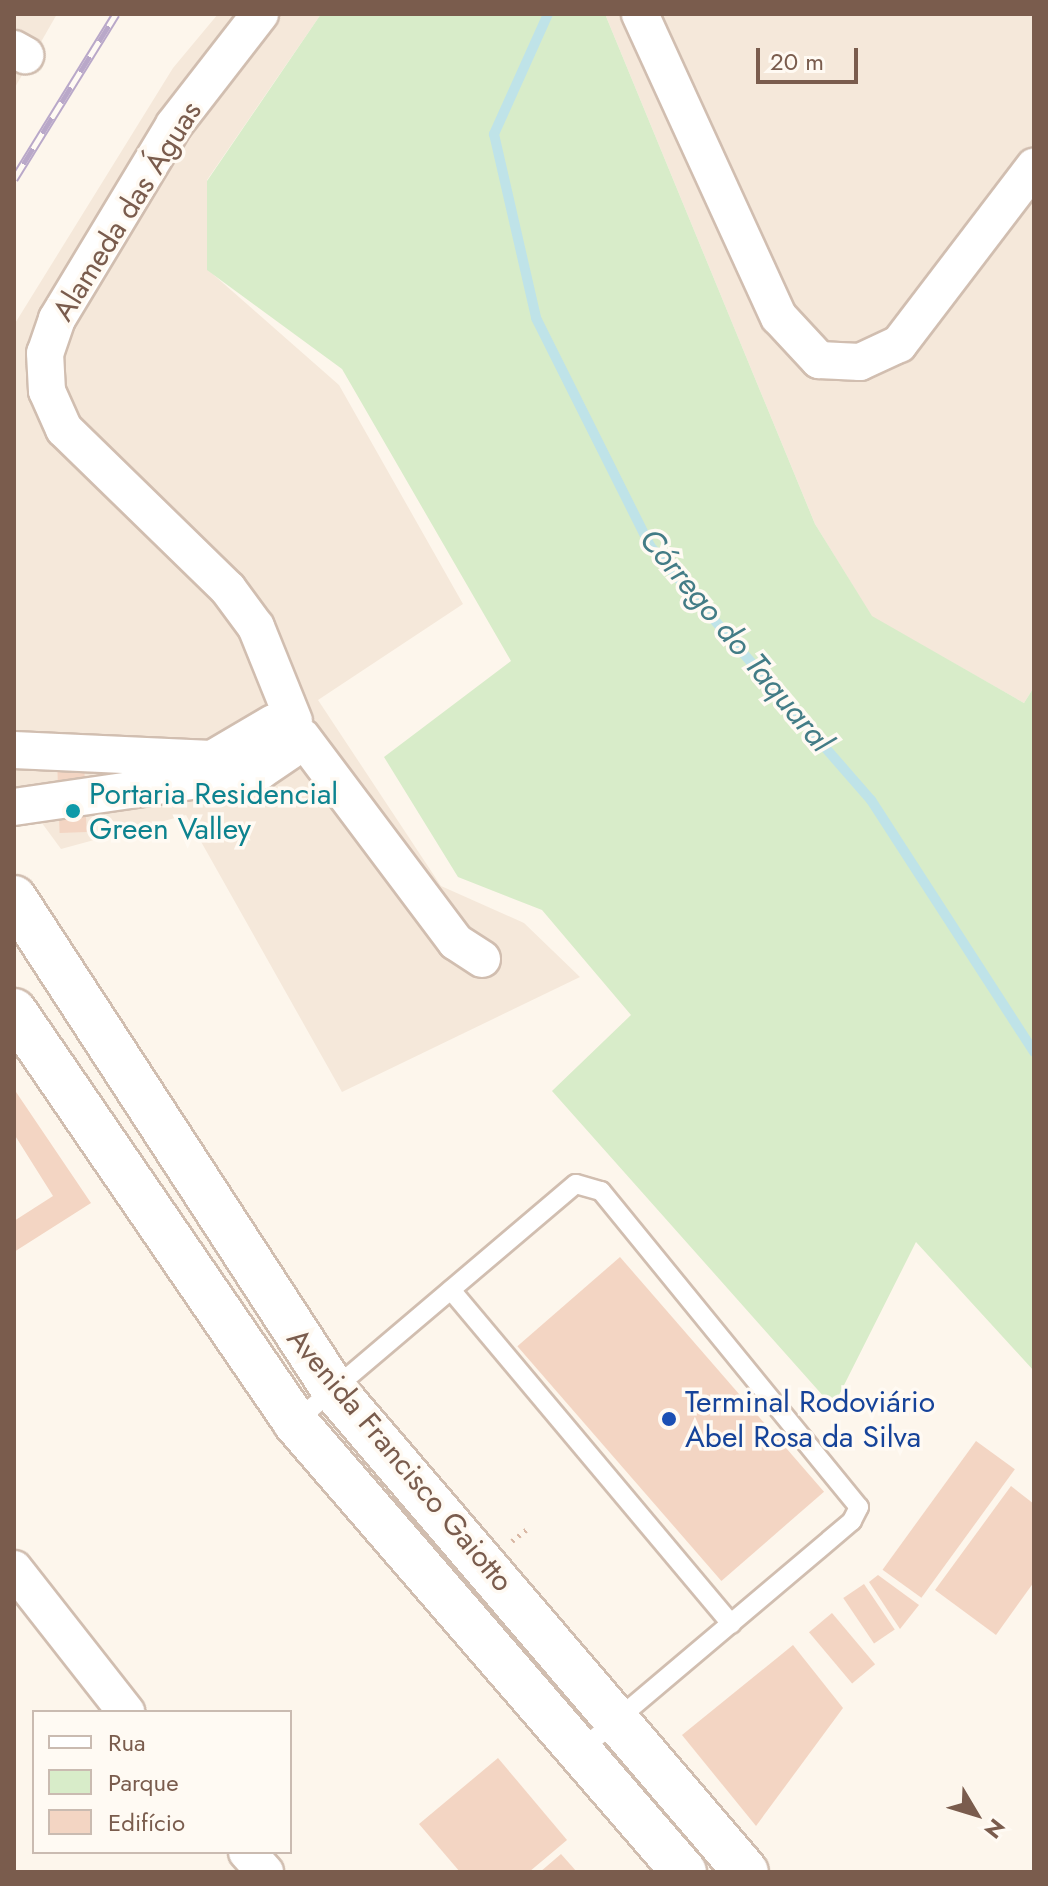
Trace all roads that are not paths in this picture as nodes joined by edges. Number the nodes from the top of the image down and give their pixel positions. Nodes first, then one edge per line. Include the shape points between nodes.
1 (260, 14) edge
2 (640, 14) edge
3 (1034, 167) edge
4 (290, 733) junction
5 (14, 750) edge
6 (14, 807) edge
7 (14, 898) edge
8 (482, 959) dead end
9 (14, 1011) edge
10 (451, 1290) junction
11 (334, 1390) junction
12 (295, 1422) junction
13 (14, 1569) edge
14 (731, 1624) junction
15 (124, 1710) edge
16 (619, 1720) junction
17 (581, 1750) junction
18 (249, 1854) edge
19 (265, 1872) edge
20 (684, 1872) edge
21 (746, 1872) edge

1 - 4 street, Alameda das Águas via 174,125 57,319 45,353 47,391 64,429 228,589 256,627
2 - 3 street via 779,317 804,350 838,364 860,362 899,344
4 - 5 street via 212,759
4 - 6 street via 260,771
4 - 8 street, Alameda das Águas via 456,942
7 - 11 street, Avenida Francisco Gaiotto
9 - 12 street, Avenida Francisco Gaiotto
10 - 11 lane
10 - 14 lane
10 - 14 lane via 576,1184 589,1183 610,1202 859,1507 852,1521
11 - 12 lane
11 - 16 street, Avenida Francisco Gaiotto
12 - 17 street, Avenida Francisco Gaiotto
13 - 15 street
14 - 16 lane
16 - 17 lane
16 - 21 street, Avenida Francisco Gaiotto
17 - 20 street, Avenida Francisco Gaiotto
18 - 19 street

